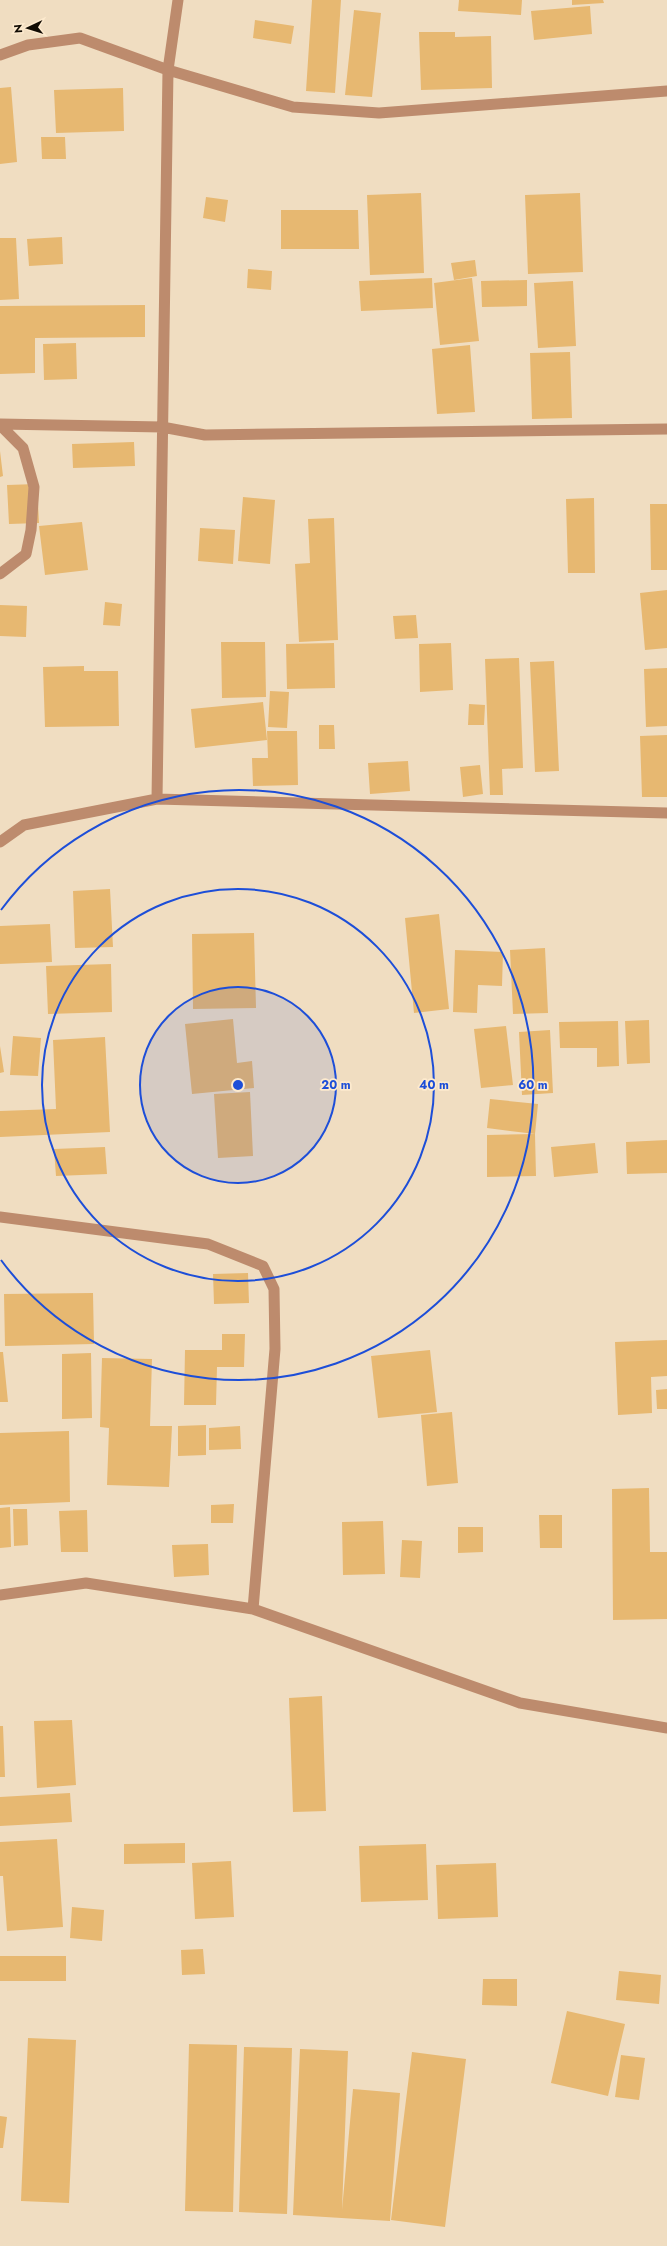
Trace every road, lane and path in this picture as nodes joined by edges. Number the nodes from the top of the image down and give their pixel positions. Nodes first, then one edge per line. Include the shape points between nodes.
1 (178, 0) edge
2 (0, 55) edge
3 (168, 70) junction
4 (667, 91) edge
5 (0, 424) edge
6 (162, 427) junction
7 (667, 429) edge
8 (0, 574) edge
9 (157, 799) junction
10 (667, 813) edge
11 (0, 842) edge
12 (0, 1217) edge
13 (0, 1595) edge
14 (253, 1609) junction
15 (667, 1728) edge

1 - 3 street
2 - 3 street via 28,45 80,38
3 - 4 street via 293,107 379,112
3 - 6 street
5 - 6 street
5 - 8 street via 23,448 34,487 31,530 26,554
6 - 7 street via 205,435
6 - 9 street
9 - 10 street
9 - 11 street via 24,825
12 - 14 street via 208,1244 263,1266 274,1289 275,1349
13 - 14 street via 86,1584
14 - 15 street via 520,1703

